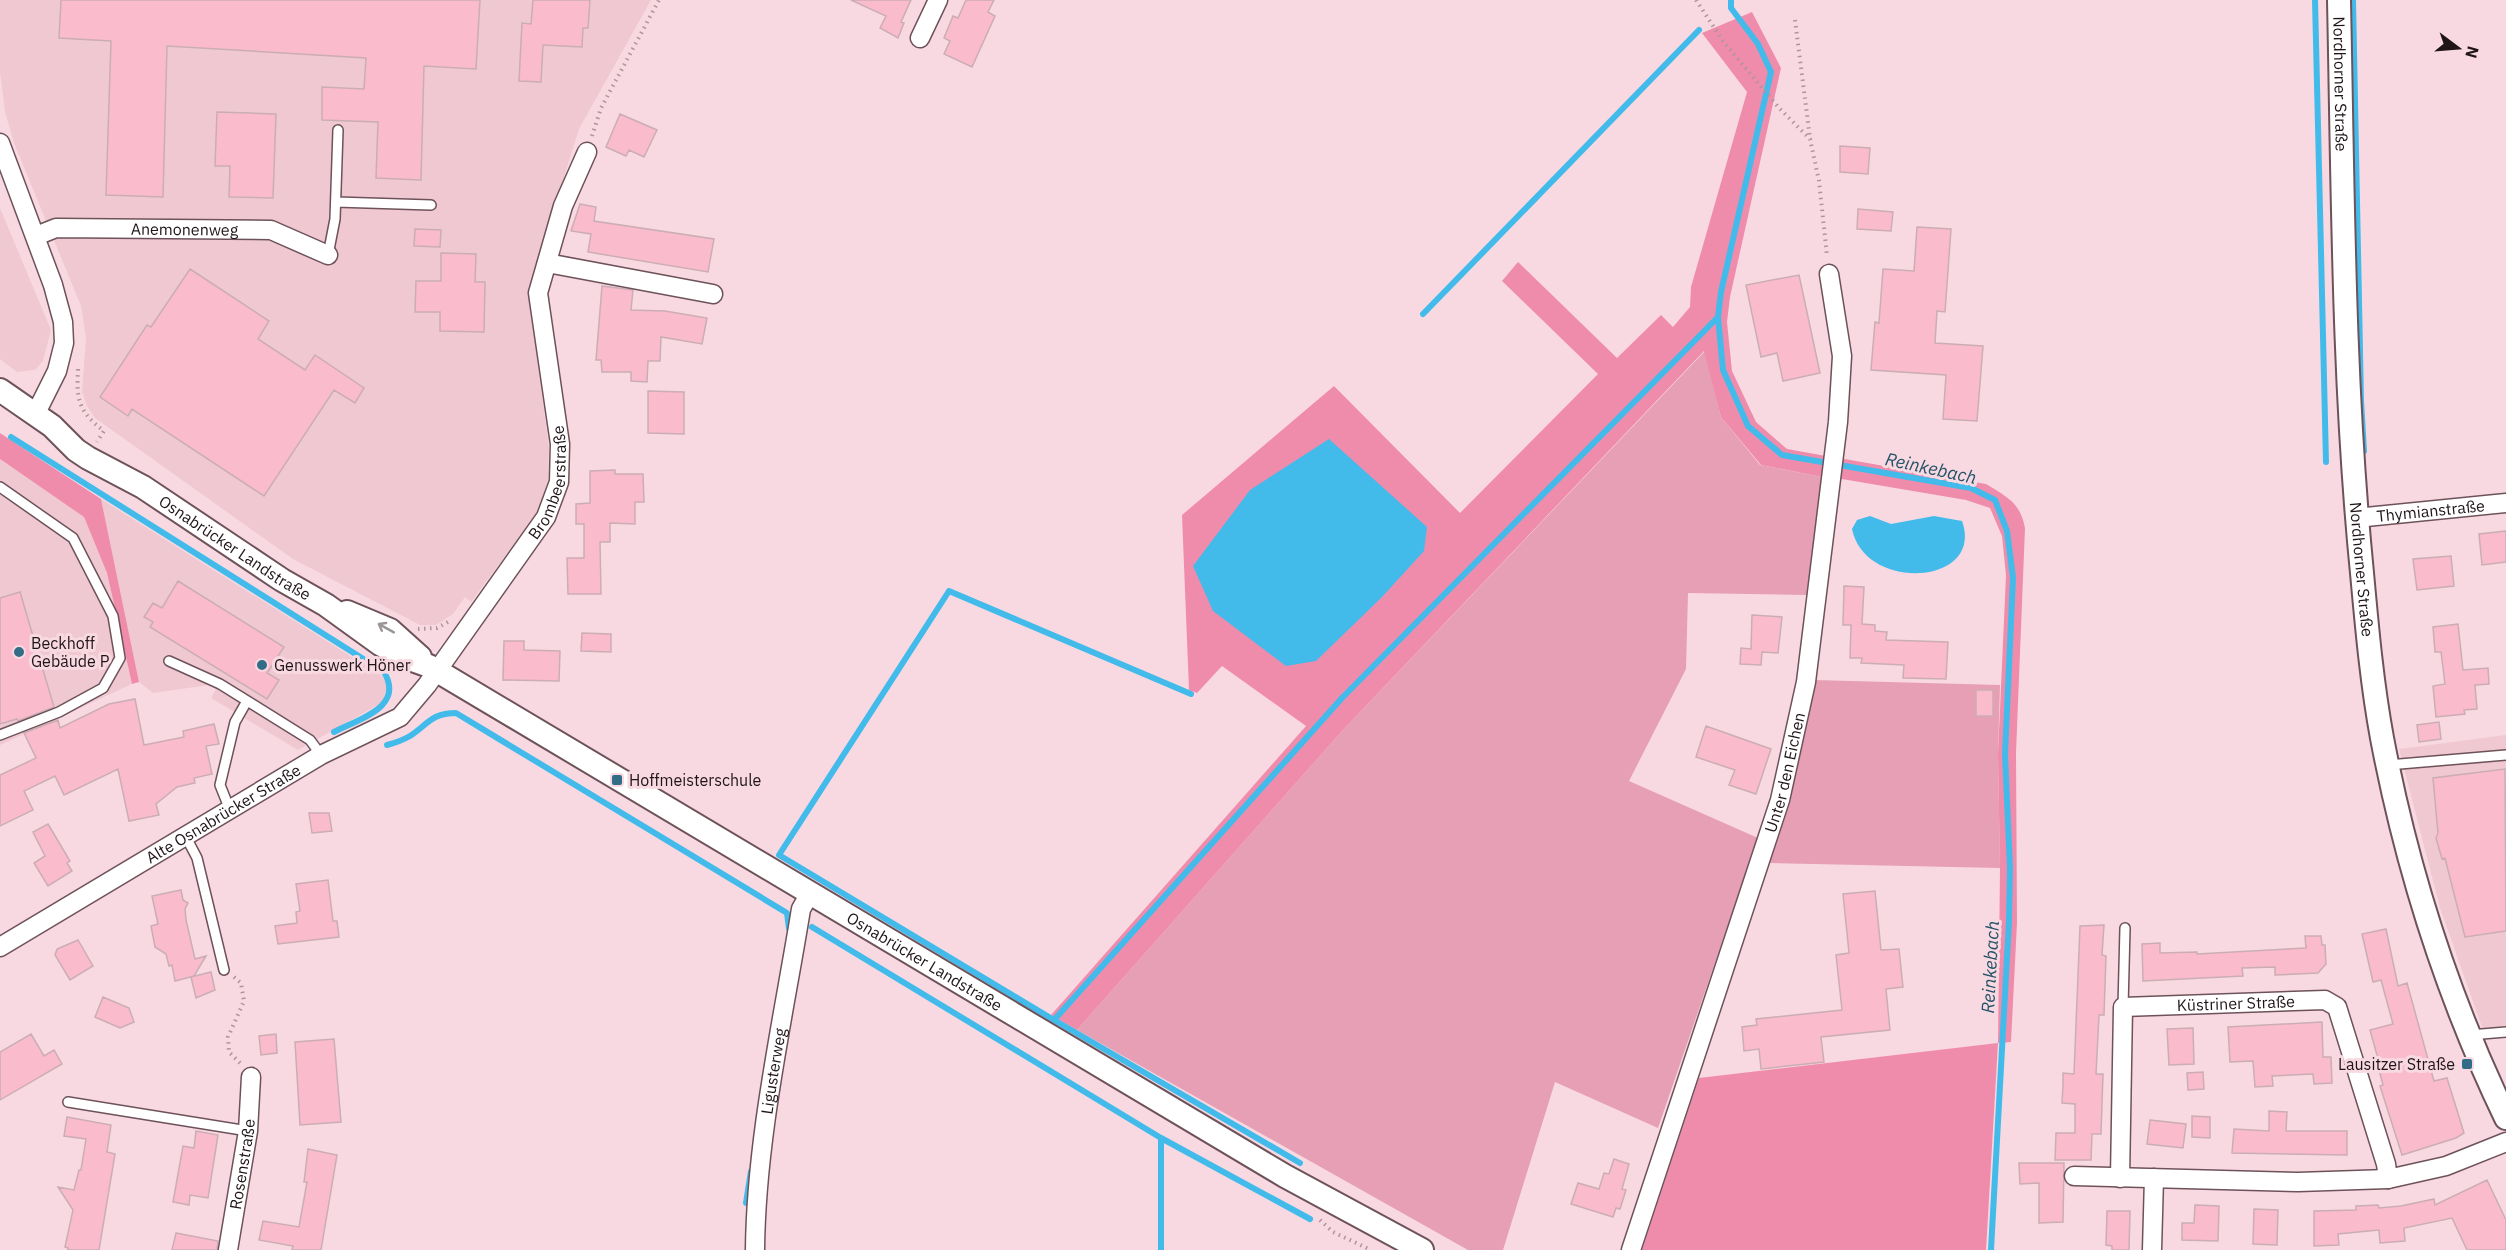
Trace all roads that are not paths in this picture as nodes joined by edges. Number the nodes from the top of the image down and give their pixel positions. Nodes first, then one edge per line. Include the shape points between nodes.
1 (938, 0) edge
2 (2339, 0) edge
3 (920, 39) dead end
4 (338, 130) dead end
5 (0, 143) edge
6 (587, 152) road end
7 (336, 202) junction
8 (431, 205) dead end
9 (36, 236) junction
10 (328, 255) joint
11 (547, 263) junction
12 (1829, 274) road end
13 (713, 294) dead end
14 (0, 390) edge
15 (44, 421) junction
16 (0, 487) edge
17 (2506, 503) edge
18 (2356, 518) junction
19 (169, 661) dead end
20 (433, 669) junction
21 (247, 701) junction
22 (0, 735) edge
23 (321, 755) junction
24 (2506, 755) edge
25 (2388, 765) junction
26 (230, 810) junction
27 (186, 837) junction
28 (809, 895) junction
29 (2125, 928) dead end
30 (0, 947) edge
31 (224, 970) road end
32 (2123, 1007) junction
33 (2506, 1032) edge
34 (2470, 1035) junction
35 (251, 1077) road end
36 (68, 1102) dead end
37 (2506, 1118) edge
38 (248, 1131) junction
39 (2506, 1142) edge
40 (2074, 1176) dead end
41 (2120, 1178) junction
42 (2154, 1178) junction
43 (2388, 1179) junction
44 (228, 1250) edge
45 (755, 1250) edge
46 (1422, 1250) edge
47 (1631, 1250) edge
48 (2152, 1250) edge

1 - 3 street
2 - 18 street, Nordhorner Straße via 2348,406
4 - 7 lane
5 - 9 street
6 - 11 street, Brombeerstraße via 563,206
7 - 8 lane
7 - 10 lane
9 - 10 street, Anemonenweg via 56,228 271,230
9 - 15 street via 54,285 64,343
11 - 13 street
11 - 20 street, Brombeerstraße via 538,293 560,444 559,482 546,517
12 - 47 street, Unter den Eichen via 1842,356 1806,682 1780,800
14 - 15 street, Osnabrücker Landstraße
15 - 20 street, Osnabrücker Landstraße via 96,444 143,487 282,580 326,605 390,630
16 - 22 lane via 73,537 113,616 120,658 103,688 59,712
17 - 18 street, Thymianstraße
18 - 25 street, Nordhorner Straße
19 - 21 lane
20 - 23 street, Alte Osnabrücker Straße via 400,717
20 - 28 street, Osnabrücker Landstraße
21 - 23 lane via 310,740
21 - 26 lane via 235,722 220,785
23 - 26 street, Alte Osnabrücker Straße
24 - 25 lane
25 - 34 street, Nordhorner Straße via 2424,913
26 - 27 street, Alte Osnabrücker Straße
27 - 30 street, Alte Osnabrücker Straße
27 - 31 lane via 197,858
28 - 45 street, Ligusterweg via 801,909 760,1164
28 - 46 street, Osnabrücker Landstraße via 1285,1176
29 - 32 lane
32 - 41 street
32 - 43 street, Küstriner Straße via 2325,1000 2337,1007
33 - 34 lane
34 - 37 street, Nordhorner Straße
35 - 38 street, Rosenstraße
36 - 38 lane
38 - 44 street, Rosenstraße
39 - 43 street via 2446,1166
40 - 41 street
41 - 42 street
42 - 43 street via 2298,1182
42 - 48 street

